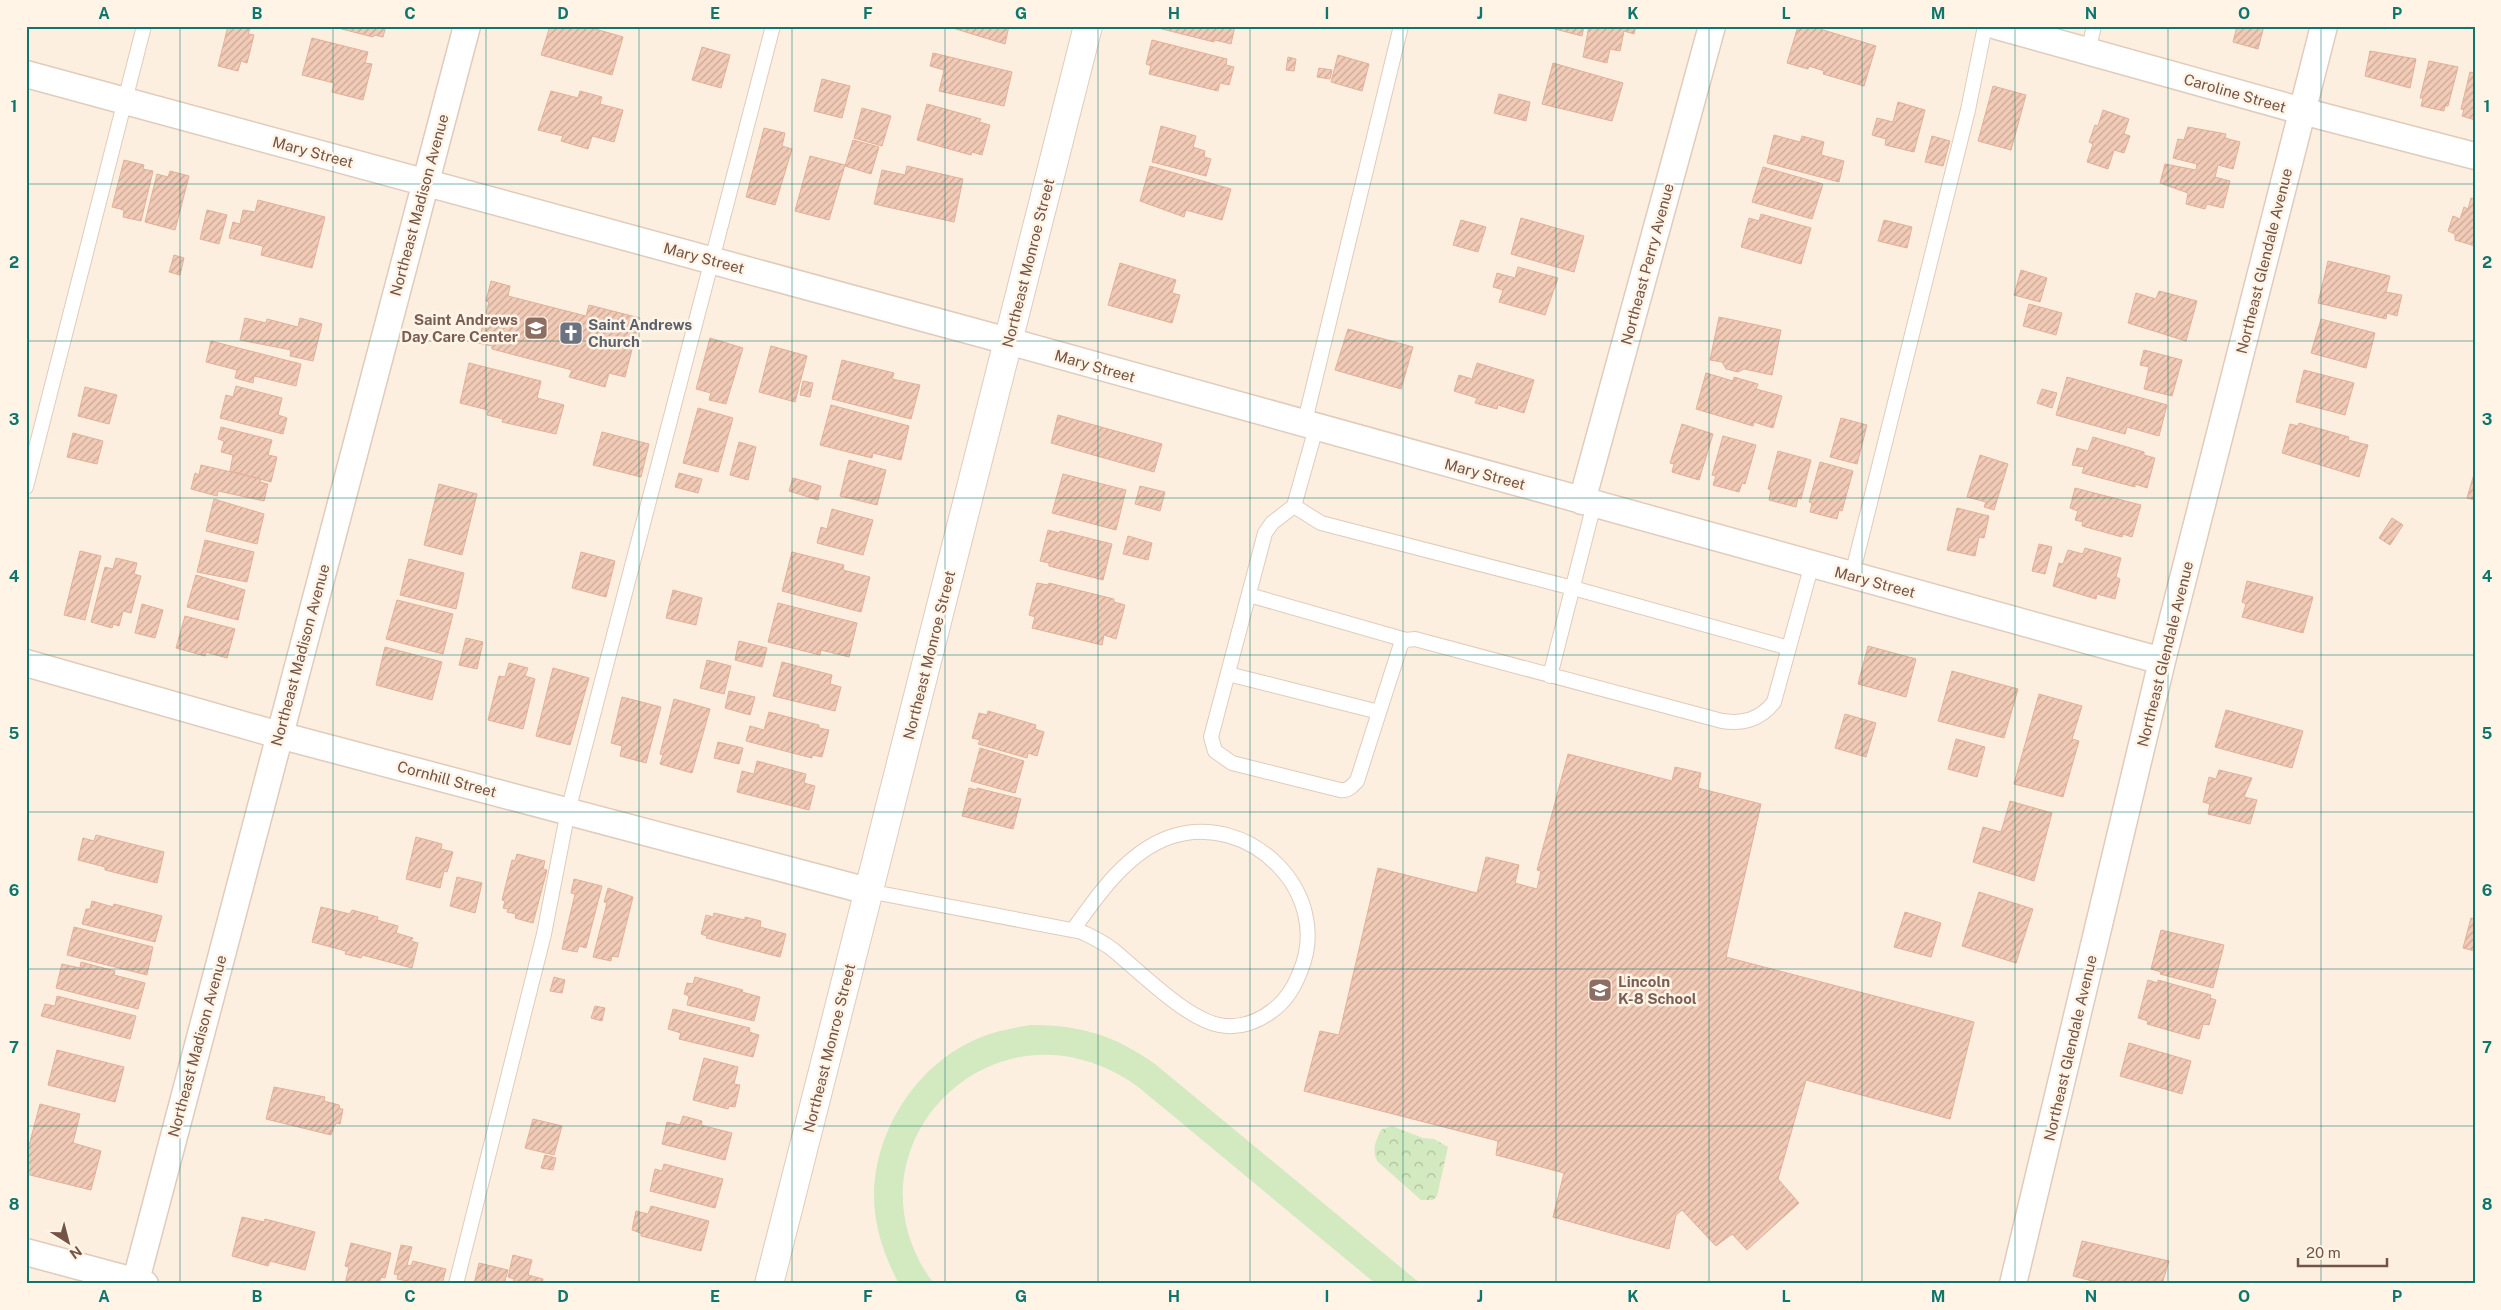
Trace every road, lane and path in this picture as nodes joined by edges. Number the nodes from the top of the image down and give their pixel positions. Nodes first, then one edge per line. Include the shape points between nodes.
1 (144, 26) edge
2 (467, 26) edge
3 (773, 26) edge
4 (1088, 26) edge
5 (1401, 26) edge
6 (1712, 26) edge
7 (1985, 26) edge
8 (1997, 26) edge
9 (2094, 26) edge
10 (2324, 26) edge
11 (2088, 52) junction
12 (26, 74) edge
13 (125, 102) junction
14 (2302, 111) junction
15 (2475, 156) edge
16 (425, 182) junction
17 (711, 260) junction
18 (1008, 341) junction
19 (1310, 427) junction
20 (26, 487) edge
21 (1588, 503) junction
22 (1294, 506) junction
23 (1812, 564) junction
24 (1852, 575) junction
25 (1573, 588) junction
26 (1248, 595) junction
27 (1406, 640) junction
28 (1789, 648) junction
29 (2162, 661) junction
30 (26, 663) edge
31 (1228, 674) junction
32 (1550, 676) junction
33 (1379, 712) junction
34 (279, 735) junction
35 (568, 811) junction
36 (868, 891) junction
37 (1073, 930) junction
38 (26, 1252) edge
39 (139, 1283) edge
40 (456, 1284) edge
41 (769, 1284) edge
42 (2013, 1284) edge

1 - 13 lane
2 - 16 street, Northeast Madison Avenue
3 - 17 lane
4 - 18 street, Northeast Monroe Street
5 - 19 lane
6 - 21 street, Northeast Perry Avenue
7 - 24 lane via 1968,110
8 - 11 street, Caroline Street
9 - 11 lane
10 - 14 street, Northeast Glendale Avenue
11 - 14 street, Caroline Street
12 - 13 street, Mary Street
13 - 16 street, Mary Street
13 - 20 lane
14 - 15 street, Caroline Street
14 - 29 street, Northeast Glendale Avenue
16 - 17 street, Mary Street
16 - 34 street, Northeast Madison Avenue
17 - 18 street, Mary Street
17 - 35 lane
18 - 19 street, Mary Street
18 - 36 street, Northeast Monroe Street
19 - 21 street, Mary Street
19 - 22 lane
21 - 23 street, Mary Street
21 - 25 lane
22 - 25 lane via 1321,524
22 - 26 lane via 1272,523 1265,533
23 - 24 street, Mary Street
23 - 28 lane
24 - 29 street, Mary Street
25 - 28 lane
25 - 32 lane
26 - 27 lane
26 - 31 lane
27 - 32 lane via 1415,639
27 - 33 lane via 1398,650
28 - 32 lane via 1774,702 1759,716 1737,723
29 - 42 street, Northeast Glendale Avenue
30 - 34 street, Cornhill Street
31 - 33 lane
31 - 33 lane via 1211,737 1215,751 1232,763 1346,790 1357,781
34 - 35 street, Cornhill Street
34 - 39 street, Northeast Madison Avenue
35 - 36 street, Cornhill Street
35 - 40 lane via 544,934
36 - 37 lane
36 - 41 street, Northeast Monroe Street
37 - 37 lane via 1110,947 1200,1019 1234,1027 1247,1025 1277,1007 1293,989 1309,946 1308,919 1302,902 1280,866 1266,853 1224,834 1193,832 1168,837 1133,859 1098,894
38 - 39 street

